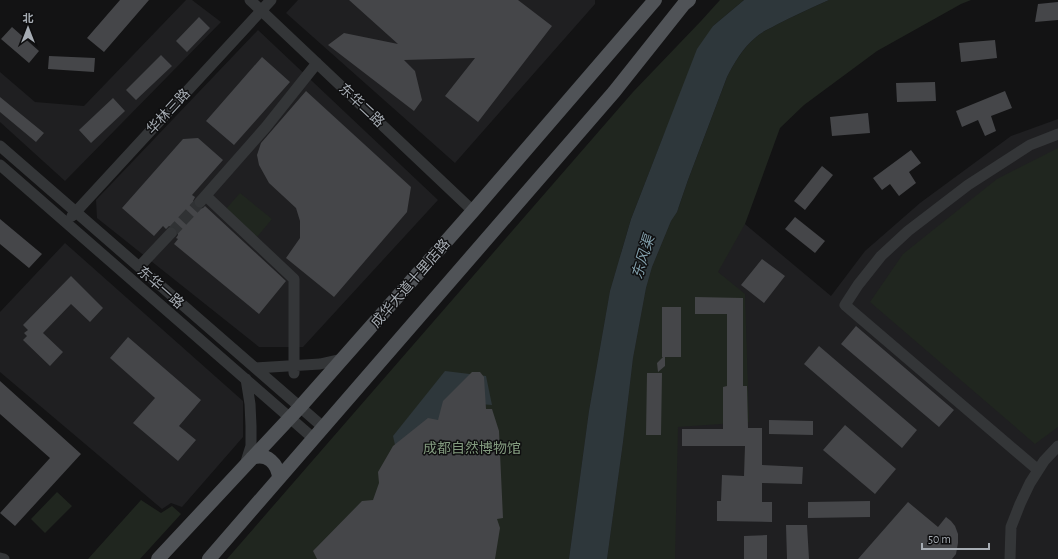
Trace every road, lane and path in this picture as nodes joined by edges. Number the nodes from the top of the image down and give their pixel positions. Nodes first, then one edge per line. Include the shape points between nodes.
1 (250, 0) edge
2 (271, 0) edge
3 (655, 0) edge
4 (684, 2) edge
5 (262, 10) junction
6 (318, 63) junction
7 (1058, 134) edge
8 (0, 146) edge
9 (0, 165) edge
10 (473, 211) junction
11 (76, 212) junction
12 (66, 222) junction
13 (170, 233) tunnel mouth
14 (138, 267) junction
15 (342, 359) junction
16 (255, 368) junction
17 (294, 369) junction
18 (246, 379) junction
19 (300, 407) junction
20 (290, 418) junction
21 (323, 427) junction
22 (313, 438) junction
23 (1058, 446) edge
24 (248, 462) junction
25 (1038, 470) junction
26 (279, 478) junction
27 (0, 558) edge
28 (4, 559) edge
29 (158, 559) edge
30 (209, 559) edge
31 (1010, 559) edge

1 - 5 street, 东华二路
2 - 5 street, 华林三路
3 - 10 main road, 成华大道十里店路
4 - 21 main road, 成华大道十里店路 via 614,92
5 - 6 street, 东华二路
5 - 11 street, 华林三路
6 - 10 street, 东华二路
6 - 17 street via 203,199 294,279
7 - 25 street via 1030,145 968,185 908,231 881,256 845,305
8 - 11 street, 东华一路
9 - 12 street, 东华一路
10 - 15 main road, 成华大道十里店路
11 - 12 street, 华林三路
11 - 14 street, 东华一路
12 - 18 street, 东华一路
13 - 14 street
14 - 16 street, 东华一路
15 - 17 street
15 - 19 main road, 成华大道十里店路
16 - 17 street
16 - 19 street, 东华一路
18 - 20 street, 东华一路
18 - 24 street via 251,426
19 - 20 main road, 成华大道十里店路
19 - 21 street, 东华一路
20 - 22 street, 东华一路
20 - 24 main road, 成华大道十里店路
21 - 22 main road, 成华大道十里店路
22 - 26 main road, 成华大道十里店路
23 - 25 street
24 - 26 main road via 258,456 267,458 275,465
24 - 29 main road, 成华大道十里店路
25 - 31 street via 1011,527
26 - 30 main road, 成华大道十里店路
27 - 28 street

